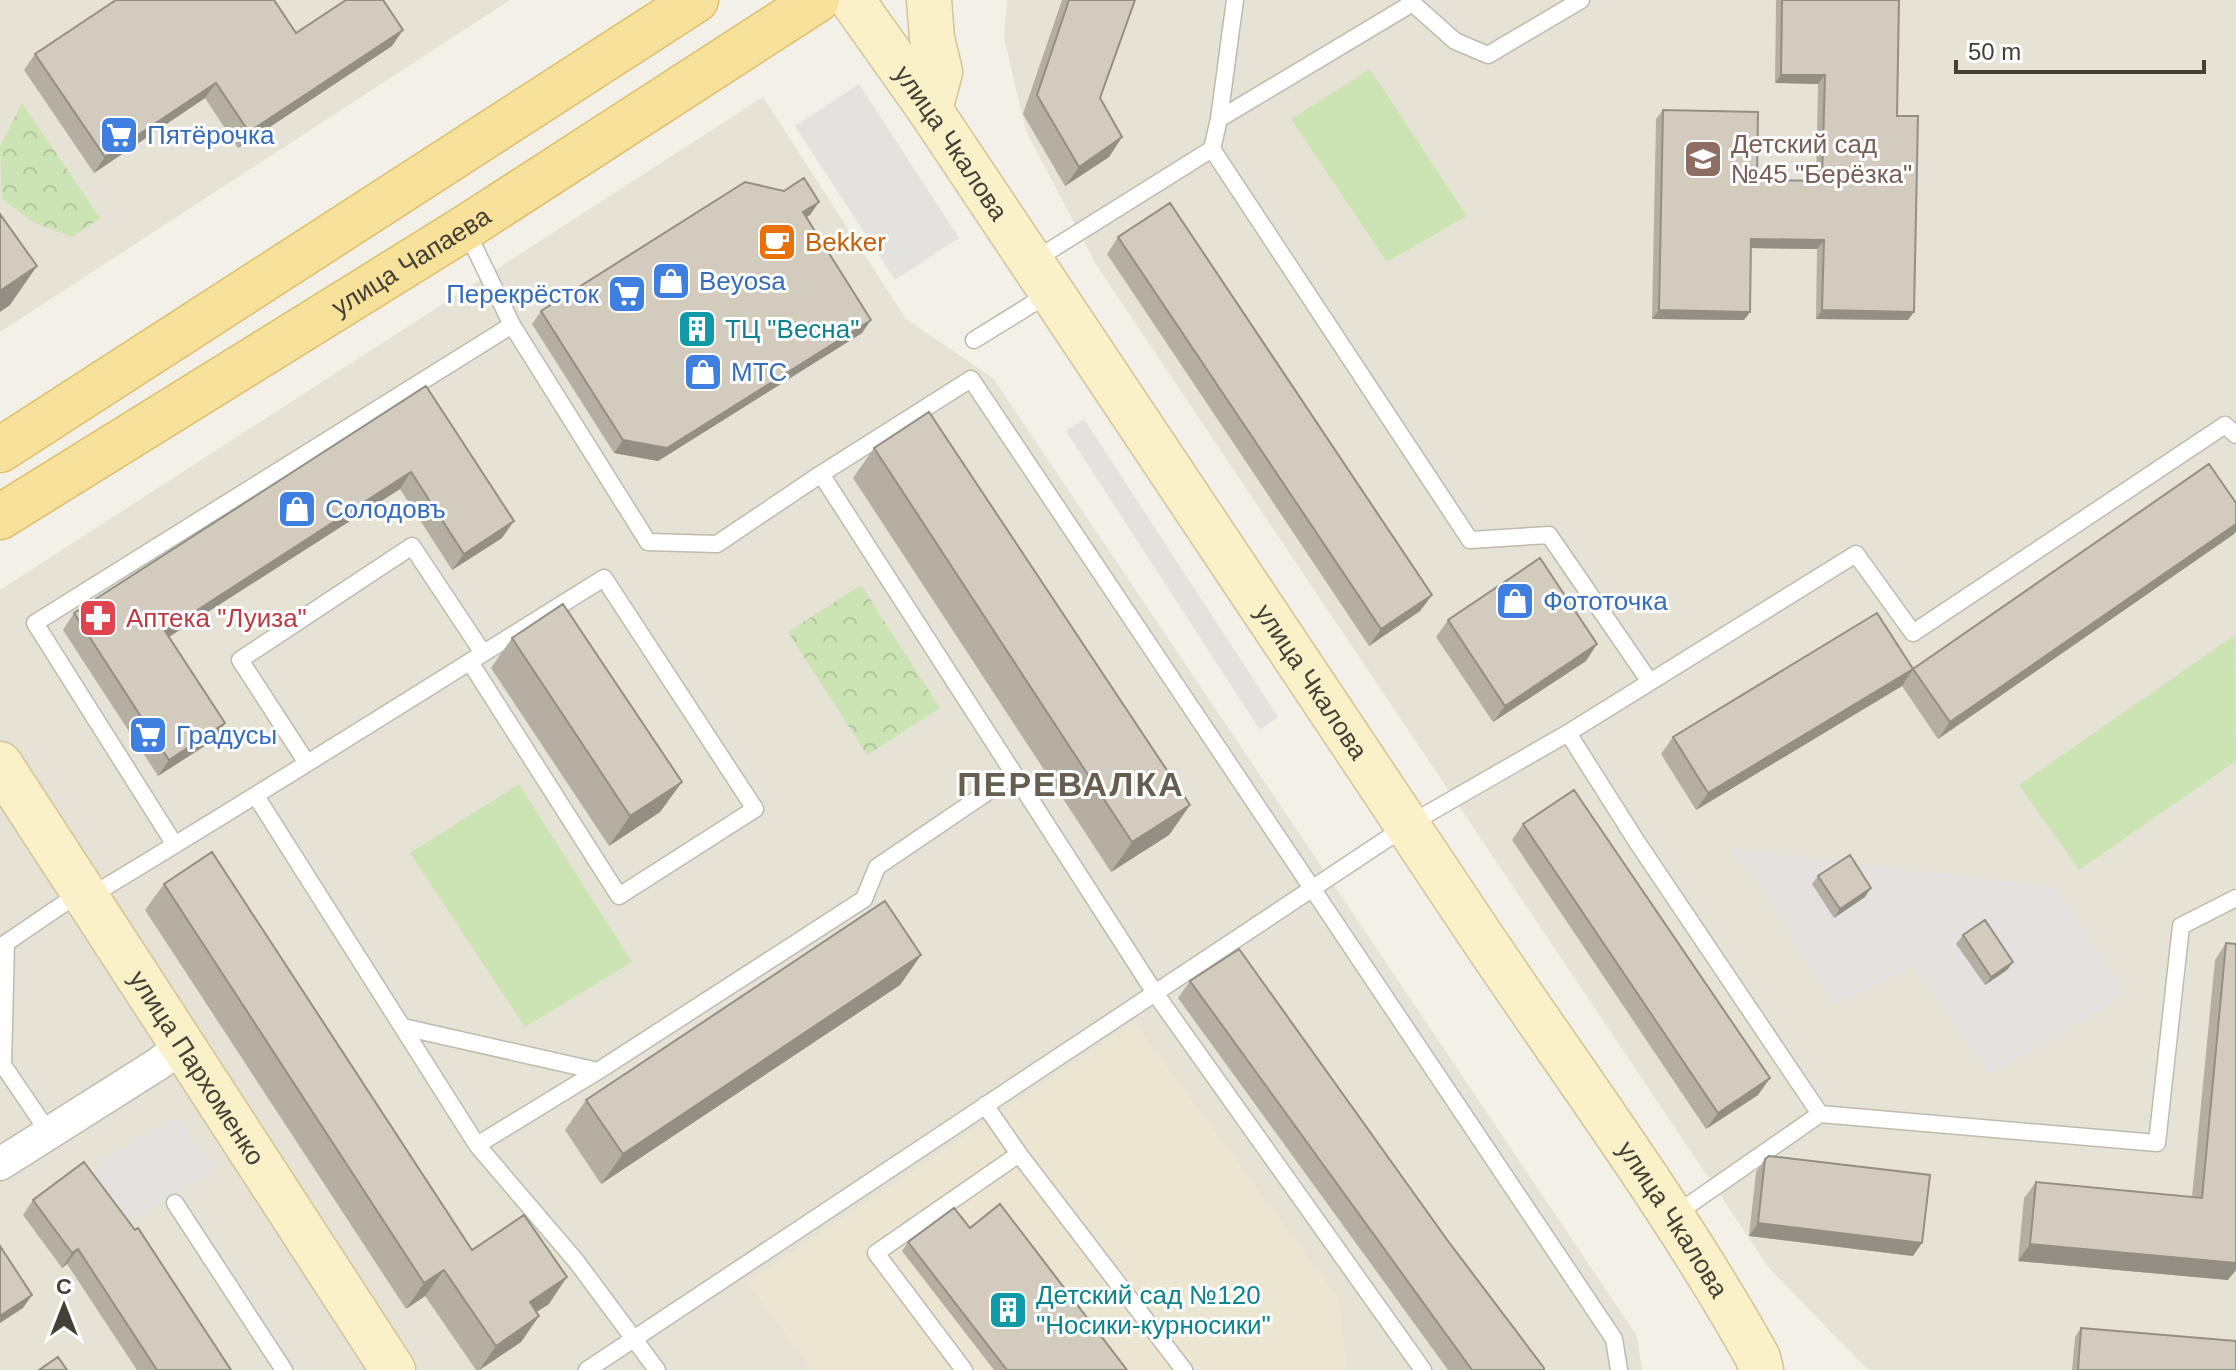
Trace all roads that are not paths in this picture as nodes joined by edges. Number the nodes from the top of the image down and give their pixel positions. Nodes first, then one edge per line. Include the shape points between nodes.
1 (696, 0) edge
2 (817, 0) edge
3 (852, 0) edge
4 (929, 0) edge
5 (1235, 0) edge
6 (1581, 0) edge
7 (1410, 2) edge
8 (930, 110) junction
9 (1219, 119) junction
10 (1212, 149) junction
11 (465, 228) junction
12 (1042, 277) junction
13 (512, 325) junction
14 (974, 340) dead end
15 (2236, 435) edge
16 (0, 450) edge
17 (821, 474) junction
18 (0, 517) edge
19 (476, 658) junction
20 (1650, 682) junction
21 (1568, 733) junction
22 (307, 763) junction
23 (0, 764) edge
24 (1014, 774) junction
25 (256, 796) junction
26 (1408, 825) junction
27 (175, 845) junction
28 (1312, 889) junction
29 (85, 894) junction
30 (2236, 898) edge
31 (1155, 993) junction
32 (403, 1027) junction
33 (183, 1045) junction
34 (2, 1066) edge
35 (598, 1071) junction
36 (985, 1105) junction
37 (1820, 1114) junction
38 (49, 1133) junction
39 (477, 1145) junction
40 (1019, 1154) junction
41 (0, 1164) edge
42 (175, 1203) dead end
43 (1673, 1216) junction
44 (634, 1339) junction
45 (284, 1370) edge
46 (393, 1370) edge
47 (587, 1370) edge
48 (657, 1370) edge
49 (964, 1370) edge
50 (1184, 1370) edge
51 (1423, 1370) edge
52 (1619, 1370) edge
53 (1761, 1370) edge

1 - 16 main road
2 - 11 main road, улица Чапаева
3 - 8 main road, улица Чкалова
4 - 8 main road via 940,72
5 - 9 lane
6 - 7 lane via 1488,55 1455,41
7 - 9 lane
8 - 12 main road, улица Чкалова
9 - 10 lane
10 - 12 lane
10 - 20 lane via 1470,540 1549,535
11 - 13 lane
11 - 18 main road, улица Чапаева
12 - 14 lane
12 - 26 main road, улица Чкалова
13 - 17 lane via 648,542 717,544
13 - 27 lane via 35,623
15 - 20 lane via 2225,425 1913,633 1856,554
17 - 24 lane
17 - 28 lane via 971,379
19 - 19 lane via 604,578 755,809 619,896
19 - 22 lane
19 - 22 lane via 412,546 240,660
20 - 21 lane
21 - 26 lane
21 - 37 lane
22 - 25 lane
23 - 29 main road, улица Пархоменко
24 - 31 lane
24 - 35 lane via 877,867 864,899
25 - 27 lane
25 - 32 lane
26 - 28 lane
26 - 43 main road, улица Чкалова
27 - 29 lane
28 - 31 lane
28 - 52 lane via 1614,1339
29 - 33 main road, улица Пархоменко
29 - 34 lane via 6,943
30 - 37 lane via 2181,926 2157,1143
31 - 36 lane
31 - 51 lane
32 - 35 lane
32 - 39 lane
33 - 38 street
33 - 46 main road, улица Пархоменко
34 - 38 lane
35 - 39 lane
36 - 40 lane
36 - 44 lane
37 - 43 lane
38 - 41 street
39 - 44 lane
40 - 49 lane via 876,1253
40 - 50 lane
42 - 45 lane
43 - 53 main road, улица Чкалова via 1720,1289
44 - 47 lane
44 - 48 lane

